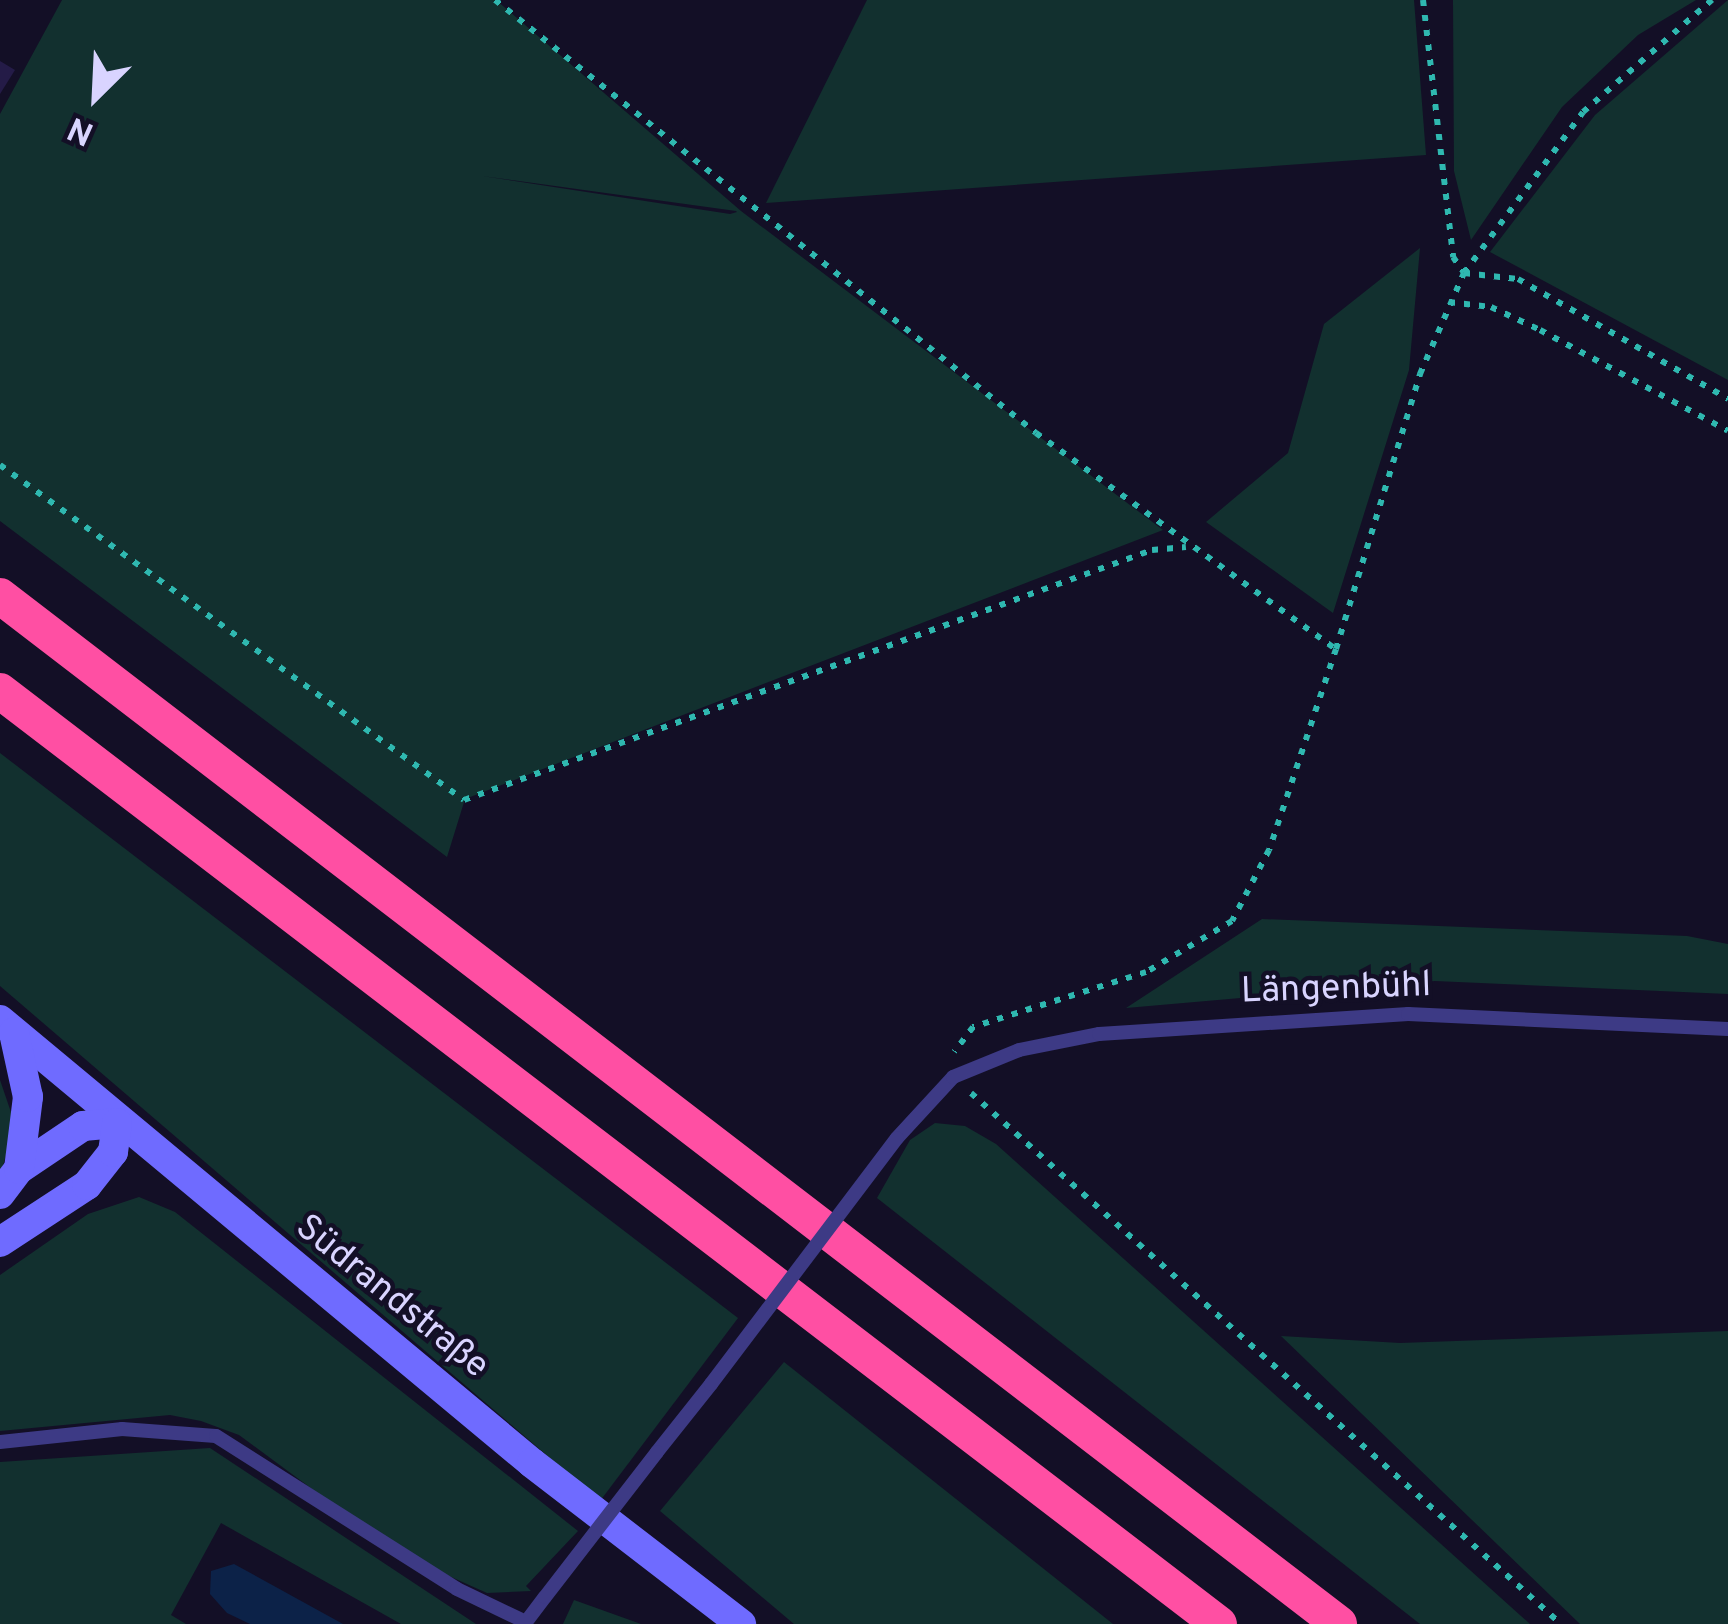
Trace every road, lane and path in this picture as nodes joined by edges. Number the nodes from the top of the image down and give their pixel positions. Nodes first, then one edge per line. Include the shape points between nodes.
1 (495, 0) edge
2 (1424, 0) edge
3 (1712, 0) edge
4 (1464, 273) junction
5 (1449, 302) junction
6 (1728, 399) edge
7 (1728, 431) edge
8 (0, 465) edge
9 (1186, 547) junction
10 (0, 596) edge
11 (1336, 649) junction
12 (0, 691) edge
13 (7, 1027) edge
14 (1728, 1029) edge
15 (953, 1077) junction
16 (117, 1123) junction
17 (10, 1182) edge
18 (0, 1242) edge
19 (0, 1442) edge
20 (742, 1624) edge
21 (1220, 1624) edge
22 (1339, 1624) edge
23 (1561, 1624) edge

1 - 9 path
2 - 4 path via 1454,257
3 - 4 path via 1583,112
4 - 5 path
4 - 6 path via 1518,279
5 - 7 path via 1508,314
5 - 11 path
8 - 9 path via 464,800 1152,550
9 - 11 path
10 - 22 highway
11 - 15 path via 1269,850 1232,921 1181,957 1131,978 973,1027 957,1043
12 - 21 highway
13 - 16 main road, Südrandstraße
13 - 17 main road via 28,1097
14 - 15 lane, Längenbühl via 1408,1014 1252,1022 1099,1034 1018,1050
15 - 19 lane, bridge via 897,1138 526,1622 457,1589 216,1436 122,1429
15 - 23 path
16 - 17 main road via 83,1126
16 - 18 main road via 113,1152 87,1185
16 - 20 main road, Südrandstraße

